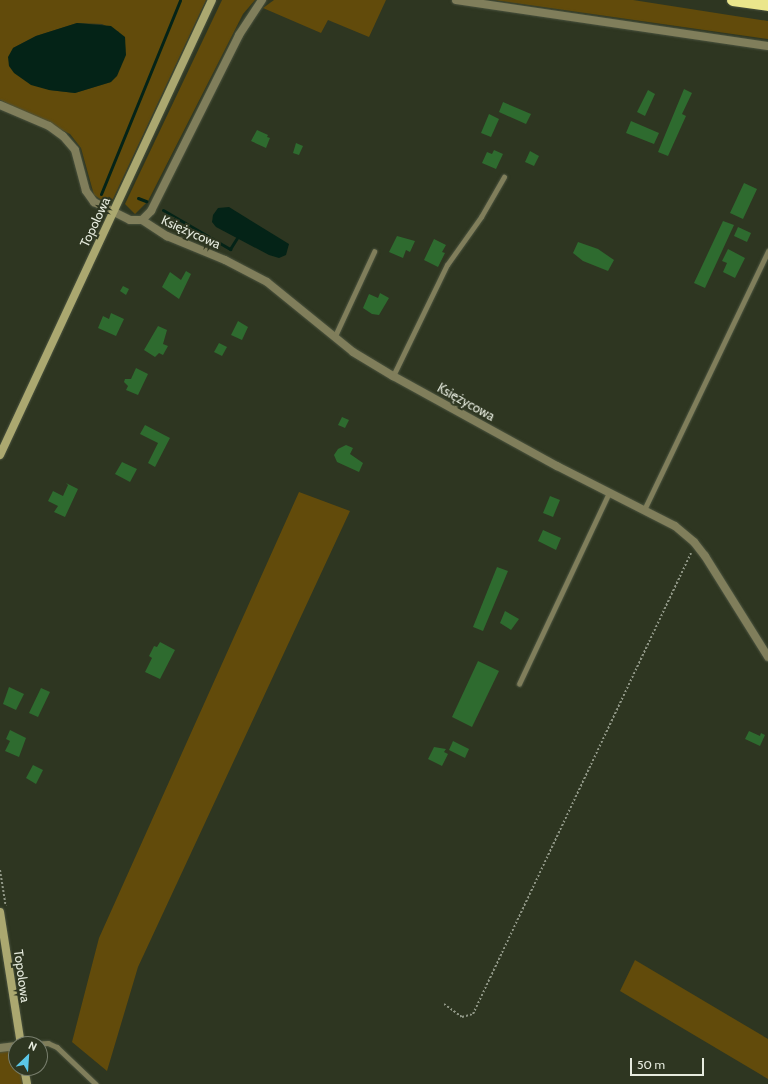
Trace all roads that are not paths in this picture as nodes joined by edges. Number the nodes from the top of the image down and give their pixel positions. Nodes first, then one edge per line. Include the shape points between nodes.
1 (212, 0) edge
2 (262, 0) edge
3 (456, 0) edge
4 (733, 0) edge
5 (768, 5) edge
6 (768, 46) edge
7 (0, 105) edge
8 (504, 177) dead end
9 (113, 212) junction
10 (142, 220) junction
11 (374, 252) dead end
12 (768, 252) edge
13 (334, 336) junction
14 (393, 376) junction
15 (0, 454) edge
16 (609, 493) junction
17 (644, 510) junction
18 (768, 657) edge
19 (519, 684) dead end
20 (0, 912) edge
21 (1, 929) edge
22 (20, 1036) edge
23 (48, 1043) edge
24 (96, 1084) edge

1 - 9 street, Topolowa
2 - 10 street via 239,35 151,210
3 - 6 street
4 - 5 highway
7 - 9 street, Księżycowa via 49,126 67,139 79,159 90,198 99,206
8 - 14 lane via 481,217 447,265
9 - 10 street, Księżycowa via 134,221
9 - 15 street, Topolowa
10 - 13 street, Księżycowa via 166,236 260,278
11 - 13 lane
12 - 17 lane
13 - 14 street, Księżycowa via 353,352
14 - 16 street, Księżycowa
16 - 17 street, Księżycowa
16 - 19 lane
17 - 18 street, Księżycowa via 675,526 697,546
20 - 21 street, Topolowa
21 - 22 street, Topolowa
23 - 24 lane via 57,1047

